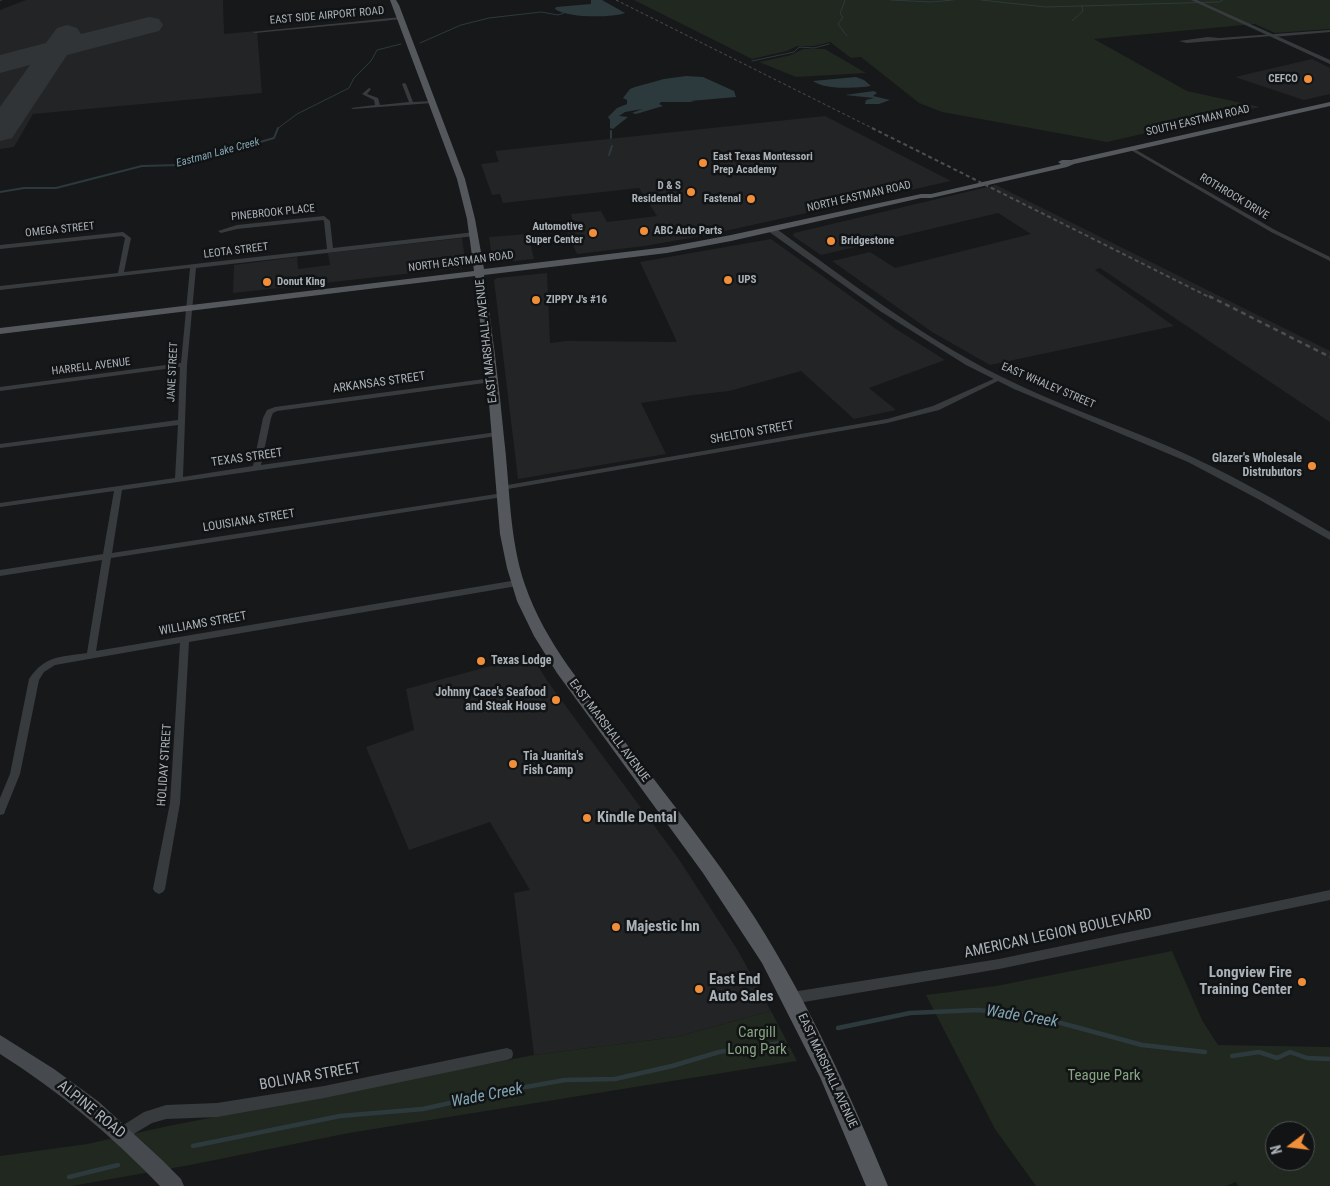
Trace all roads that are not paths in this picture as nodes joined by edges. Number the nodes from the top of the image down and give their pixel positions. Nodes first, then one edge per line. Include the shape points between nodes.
1 (1196, 1) edge
2 (395, 2) edge
3 (401, 18) junction
4 (1330, 31) edge
5 (255, 32) dead end
6 (1272, 35) junction
7 (1218, 40) junction
8 (1329, 61) edge
9 (404, 84) dead end
10 (369, 89) dead end
11 (432, 102) junction
12 (410, 104) junction
13 (1330, 104) edge
14 (378, 106) junction
15 (353, 108) dead end
16 (1131, 148) junction
17 (981, 182) joint
18 (771, 230) junction
19 (221, 231) dead end
20 (475, 234) junction
21 (0, 247) edge
22 (330, 250) junction
23 (1330, 259) edge
24 (193, 266) junction
25 (480, 273) junction
26 (121, 274) junction
27 (0, 288) edge
28 (189, 308) junction
29 (0, 330) edge
30 (184, 365) junction
31 (998, 378) junction
32 (492, 380) junction
33 (0, 389) edge
34 (182, 422) junction
35 (497, 434) junction
36 (0, 446) edge
37 (257, 468) junction
38 (178, 480) junction
39 (118, 488) junction
40 (503, 492) junction
41 (0, 505) edge
42 (1330, 537) edge
43 (107, 556) junction
44 (0, 573) edge
45 (517, 583) junction
46 (184, 640) junction
47 (91, 655) junction
48 (0, 811) edge
49 (159, 889) dead end
50 (1330, 895) edge
51 (792, 998) junction
52 (0, 1044) edge
53 (507, 1054) dead end
54 (122, 1134) junction
55 (174, 1186) edge
56 (877, 1186) edge

1 - 6 street
2 - 3 main road, EAST MARSHALL AVENUE
3 - 5 street, EAST SIDE AIRPORT ROAD
3 - 11 main road, EAST MARSHALL AVENUE
4 - 6 street
6 - 7 street
6 - 8 street
7 - 7 street via 1187,42 1180,41 1211,38
9 - 12 street
10 - 14 street via 364,94 376,99
11 - 12 street
11 - 20 main road, EAST MARSHALL AVENUE via 468,200
12 - 14 street
13 - 16 main road, SOUTH EASTMAN ROAD
14 - 15 street
16 - 17 main road, SOUTH EASTMAN ROAD
16 - 23 street, ROTHROCK DRIVE via 1273,232
17 - 18 main road, NORTH EASTMAN ROAD via 931,196
18 - 25 main road, NORTH EASTMAN ROAD via 657,251
18 - 31 street, EAST WHALEY STREET via 916,332
19 - 22 street, PINEBROOK PLACE via 237,226 323,218 327,220
20 - 22 street, LEOTA STREET
20 - 25 main road, EAST MARSHALL AVENUE
21 - 26 street, OMEGA STREET via 123,234 128,238
22 - 24 street, LEOTA STREET
24 - 26 street, LEOTA STREET
24 - 28 street, JANE STREET
25 - 28 main road, NORTH EASTMAN ROAD
25 - 32 main road, EAST MARSHALL AVENUE
26 - 27 street, LEOTA STREET
28 - 29 main road, NORTH EASTMAN ROAD
28 - 30 street, JANE STREET
30 - 33 street, HARRELL AVENUE
30 - 34 street, JANE STREET
31 - 40 street, SHELTON STREET via 936,408 887,421
31 - 42 street, EAST WHALEY STREET via 1206,467
32 - 35 main road, EAST MARSHALL AVENUE
32 - 37 street, ARKANSAS STREET via 286,407 270,412
34 - 36 street
34 - 38 street, JANE STREET
35 - 37 street, TEXAS STREET
35 - 40 main road, EAST MARSHALL AVENUE
37 - 38 street, TEXAS STREET
38 - 39 street, TEXAS STREET
39 - 41 street, TEXAS STREET
39 - 43 street
40 - 43 street, LOUISIANA STREET
40 - 45 main road, EAST MARSHALL AVENUE via 510,554
43 - 44 street, LOUISIANA STREET
43 - 47 street
45 - 46 street, WILLIAMS STREET
45 - 51 main road, EAST MARSHALL AVENUE via 531,617 556,660 727,892
46 - 47 street, WILLIAMS STREET
46 - 49 street, HOLIDAY STREET via 175,803
47 - 48 street, WILLIAMS STREET via 52,662 36,676 16,774
50 - 51 street, AMERICAN LEGION BOULEVARD via 1008,962
51 - 56 main road, EAST MARSHALL AVENUE via 831,1076
52 - 54 main road, ALPINE ROAD via 58,1082
53 - 54 street, BOLIVAR STREET via 324,1092 217,1110 166,1112 150,1117
54 - 55 main road, ALPINE ROAD

